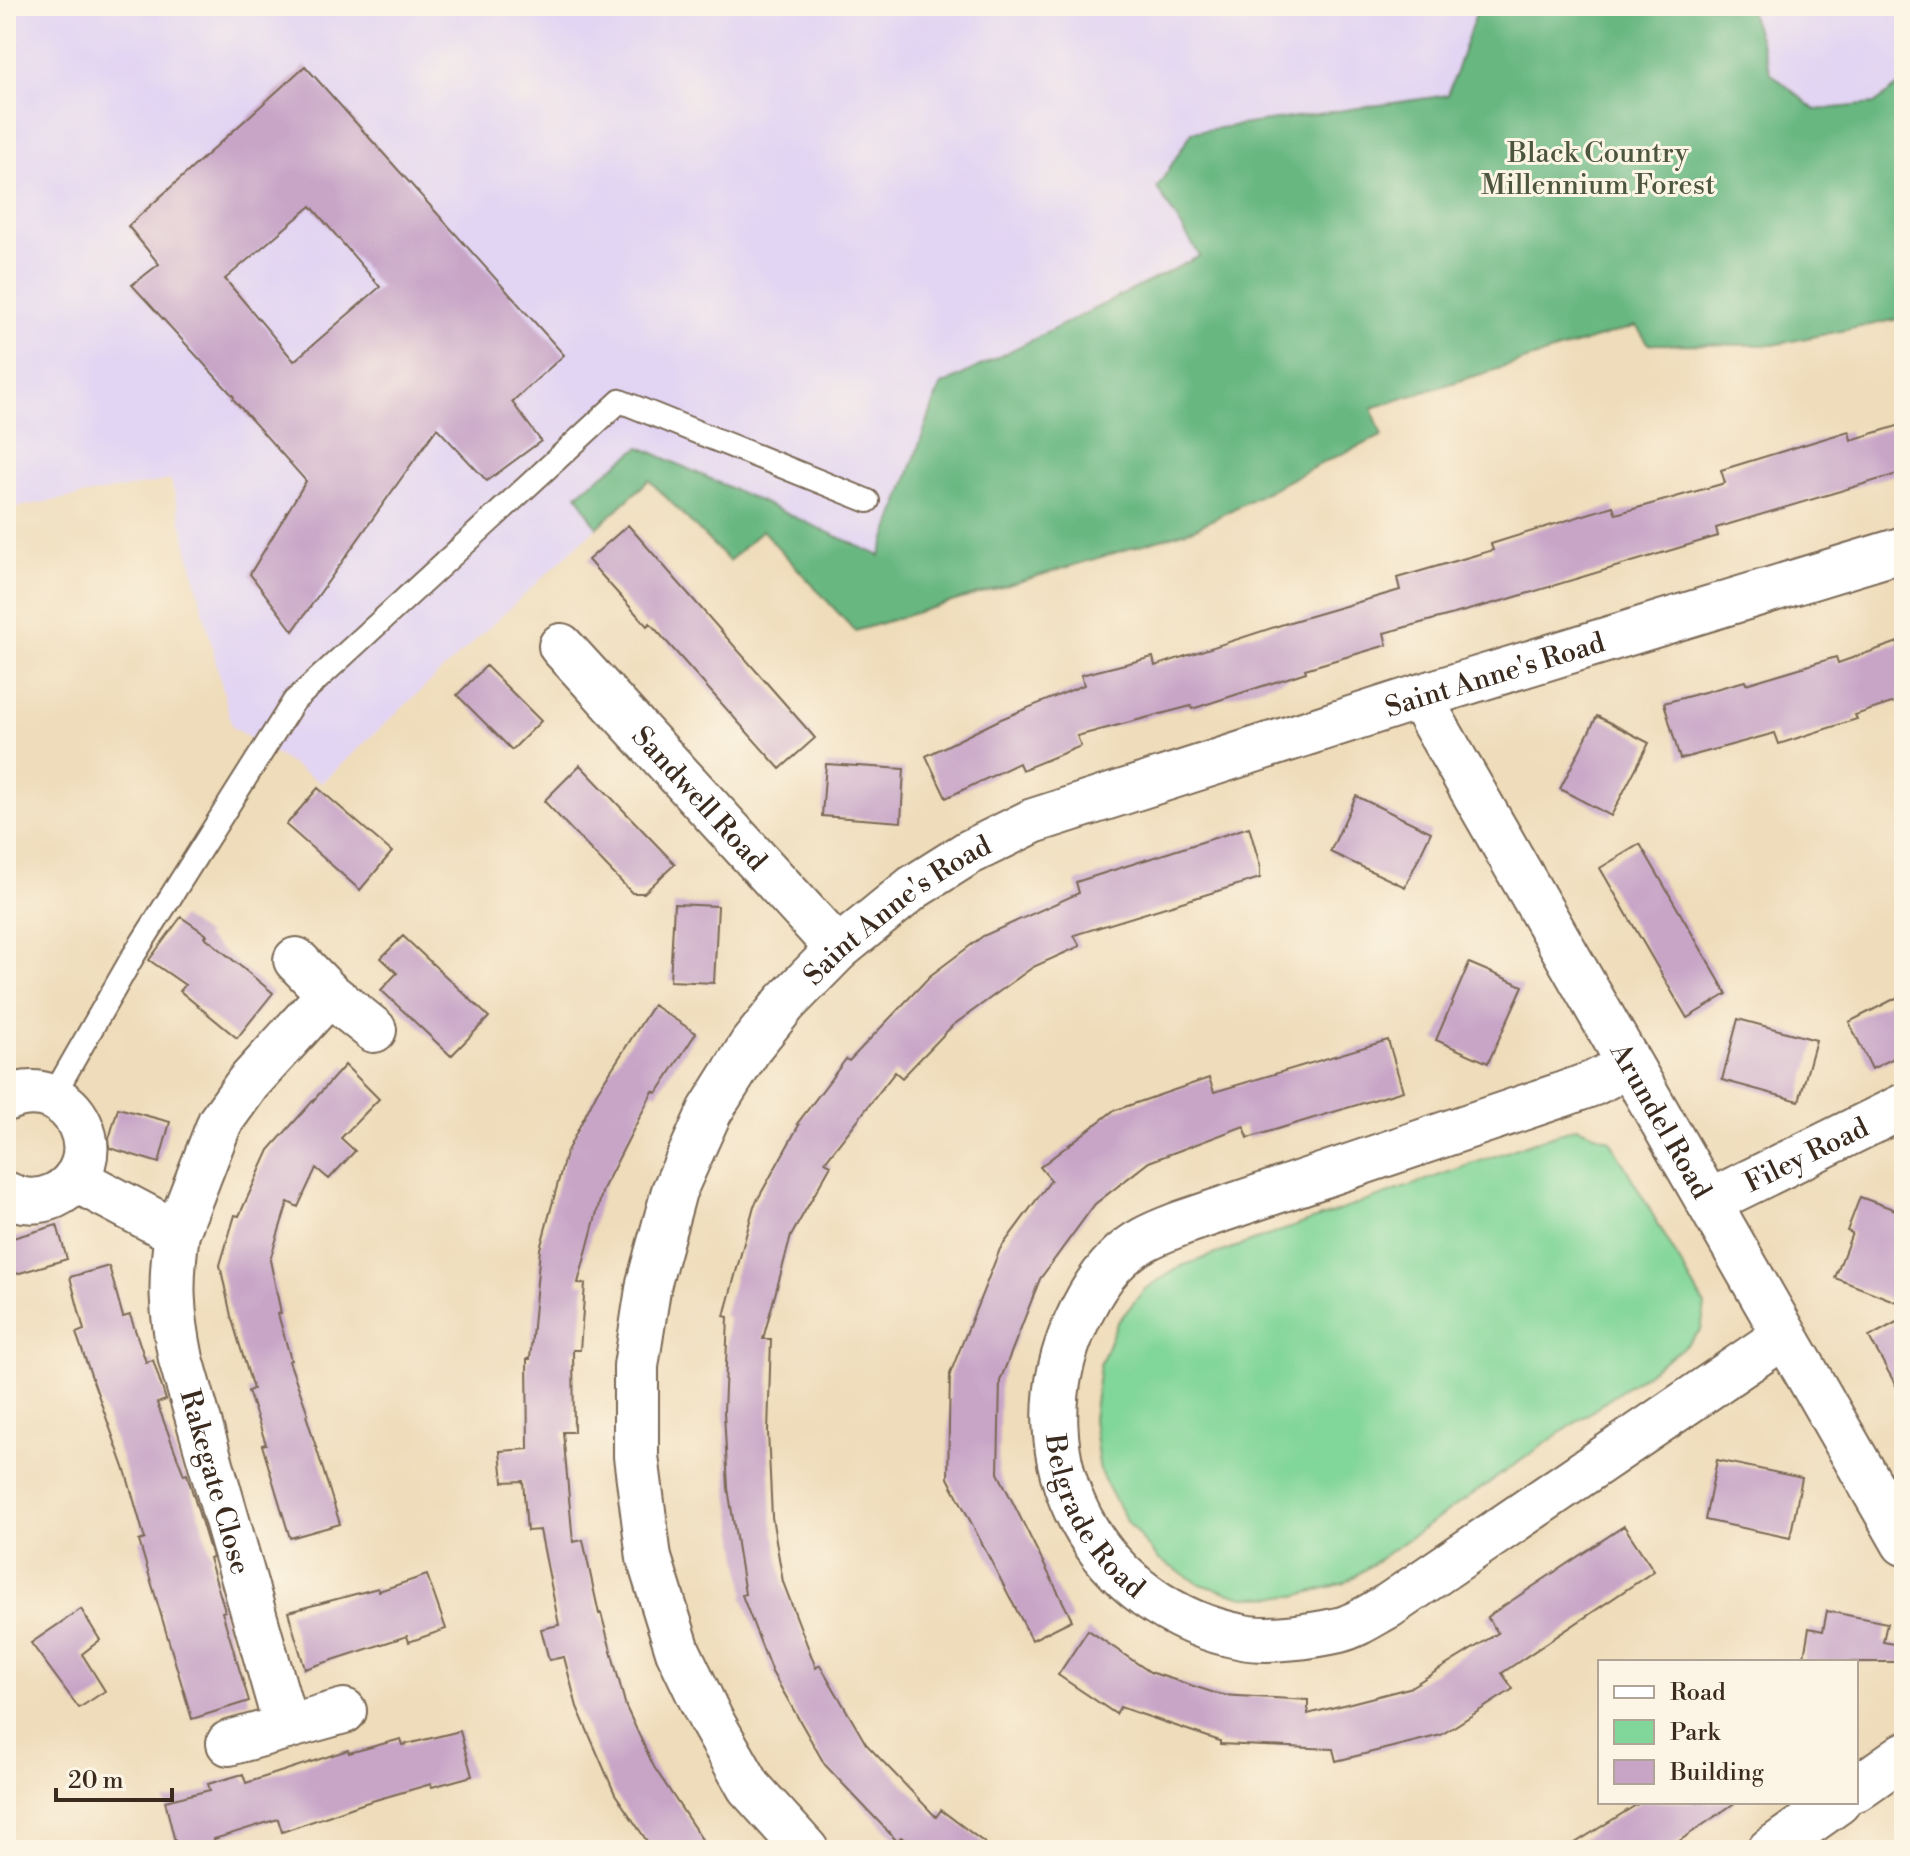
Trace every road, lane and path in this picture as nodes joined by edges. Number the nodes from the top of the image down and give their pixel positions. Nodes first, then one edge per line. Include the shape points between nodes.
1 (868, 501) dead end
2 (1904, 549) edge
3 (561, 646) dead end
4 (1419, 697) junction
5 (838, 949) junction
6 (296, 960) dead end
7 (329, 994) junction
8 (374, 1030) dead end
9 (1629, 1065) junction
10 (53, 1096) junction
11 (6, 1099) edge
12 (1904, 1106) edge
13 (75, 1179) junction
14 (6, 1194) edge
15 (1709, 1202) junction
16 (177, 1233) junction
17 (1784, 1336) junction
18 (1904, 1543) edge
19 (344, 1711) dead end
20 (286, 1727) junction
21 (229, 1743) dead end
22 (1904, 1755) edge
23 (1858, 1788) edge
24 (1835, 1804) edge
25 (806, 1850) edge
26 (1770, 1850) edge

1 - 10 lane via 620,401 294,701 132,958
2 - 4 street, Saint Anne's Road
3 - 5 street, Sandwell Road
4 - 5 street, Saint Anne's Road via 1033,821 914,887
4 - 9 street, Arundel Road
5 - 25 street, Saint Anne's Road via 752,1044 710,1111 674,1191 649,1283 636,1366 636,1456 649,1558 678,1651 749,1787
6 - 7 street
7 - 8 street
7 - 16 street, Rakegate Close via 220,1122
9 - 15 street, Arundel Road
9 - 17 street, Belgrade Road via 1561,1095 1142,1240 1088,1295 1056,1378 1054,1418 1061,1469 1080,1519 1114,1569 1156,1605 1203,1627 1246,1638 1341,1629 1388,1606
10 - 11 street via 35,1092
10 - 13 street via 77,1117 84,1132 83,1164
12 - 15 street, Filey Road
13 - 14 street via 49,1198 31,1201
13 - 16 street
15 - 17 street, Arundel Road
16 - 20 street, Rakegate Close via 172,1315 181,1359
17 - 18 street, Arundel Road
19 - 20 street
20 - 21 street
22 - 23 street
24 - 26 street

